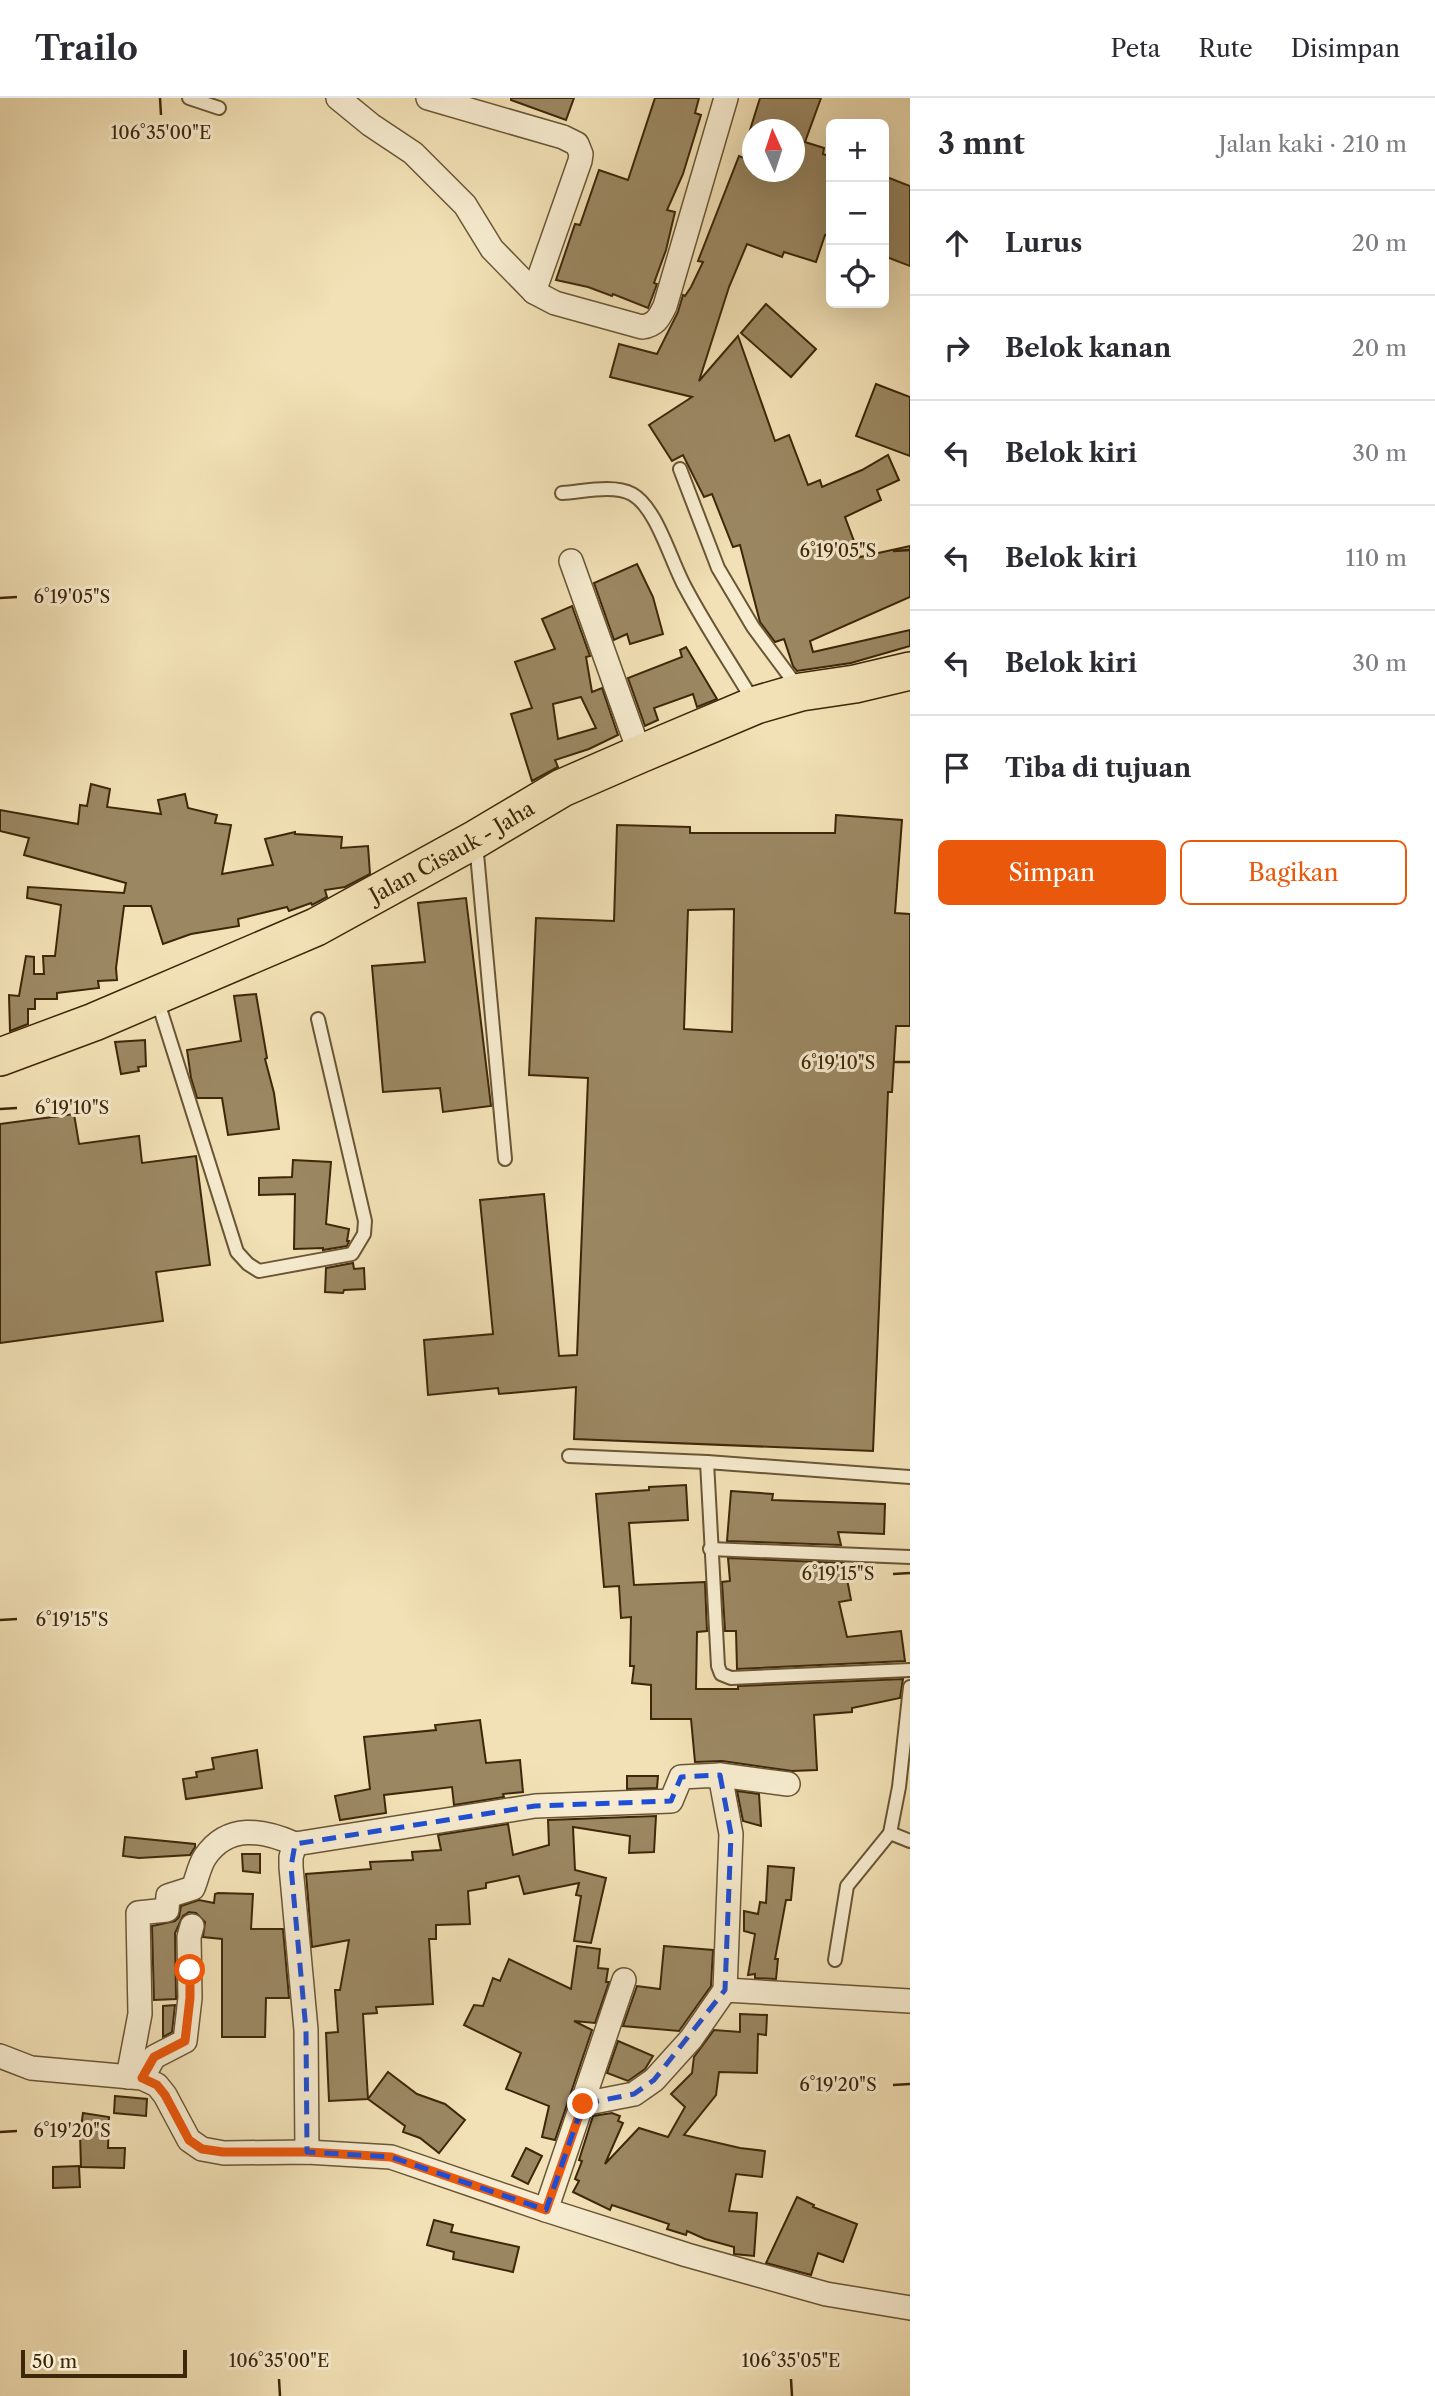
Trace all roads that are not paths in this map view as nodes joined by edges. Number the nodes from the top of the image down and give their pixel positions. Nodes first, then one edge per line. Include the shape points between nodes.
1 (189, 98) edge
2 (338, 98) edge
3 (428, 98) edge
4 (726, 98) edge
5 (219, 107) dead end
6 (534, 292) junction
7 (680, 469) dead end
8 (562, 493) dead end
9 (571, 561) dead end
10 (910, 671) edge
11 (801, 692) junction
12 (756, 705) junction
13 (640, 754) junction
14 (476, 839) junction
15 (157, 996) junction
16 (318, 1019) dead end
17 (0, 1057) edge
18 (505, 1160) dead end
19 (569, 1457) dead end
20 (707, 1462) junction
21 (910, 1477) edge
22 (710, 1549) junction
23 (910, 1557) edge
24 (910, 1670) edge
25 (910, 1687) edge
26 (720, 1775) junction
27 (788, 1784) dead end
28 (890, 1833) junction
29 (910, 1840) edge
30 (295, 1844) junction
31 (192, 1926) dead end
32 (835, 1960) dead end
33 (624, 1980) dead end
34 (725, 1990) junction
35 (910, 2001) edge
36 (0, 2056) edge
37 (135, 2078) junction
38 (583, 2104) junction
39 (307, 2152) junction
40 (546, 2210) junction
41 (910, 2308) edge

1 - 5 lane
2 - 6 street via 413,153 465,205 492,249
3 - 6 street via 577,144 580,162
4 - 6 street via 658,319 651,326 627,325
7 - 11 lane via 718,568 753,627
8 - 12 lane via 608,490 630,493 640,501
9 - 13 street
10 - 11 main road, Jalan Cisauk - Jaha
11 - 12 main road, Jalan Cisauk - Jaha
12 - 13 main road, Jalan Cisauk - Jaha
13 - 14 main road, Jalan Cisauk - Jaha via 562,788
14 - 15 main road, Jalan Cisauk - Jaha via 316,927
14 - 18 lane
15 - 16 lane via 237,1252 259,1271 352,1254 364,1234 365,1221
15 - 17 main road, Jalan Cisauk - Jaha
19 - 20 lane
20 - 21 lane
20 - 22 lane
22 - 23 lane
22 - 24 lane via 721,1674 731,1678
25 - 28 lane
26 - 27 street
26 - 30 street via 681,1777 671,1801 535,1806
26 - 34 street via 731,1834
28 - 29 lane
28 - 32 lane via 847,1886
30 - 37 street via 271,1833 247,1832 221,1840 204,1858 193,1888 168,1896 167,1910 138,1913 140,2014
30 - 39 street via 291,1867 306,2030
31 - 37 street via 185,2041 154,2057
33 - 38 street
34 - 35 street
34 - 38 street via 691,2039 654,2080 634,2094
36 - 37 street via 31,2068
37 - 39 street via 157,2085 189,2140 202,2149
38 - 40 street
39 - 40 street via 391,2157
40 - 41 street via 826,2294

